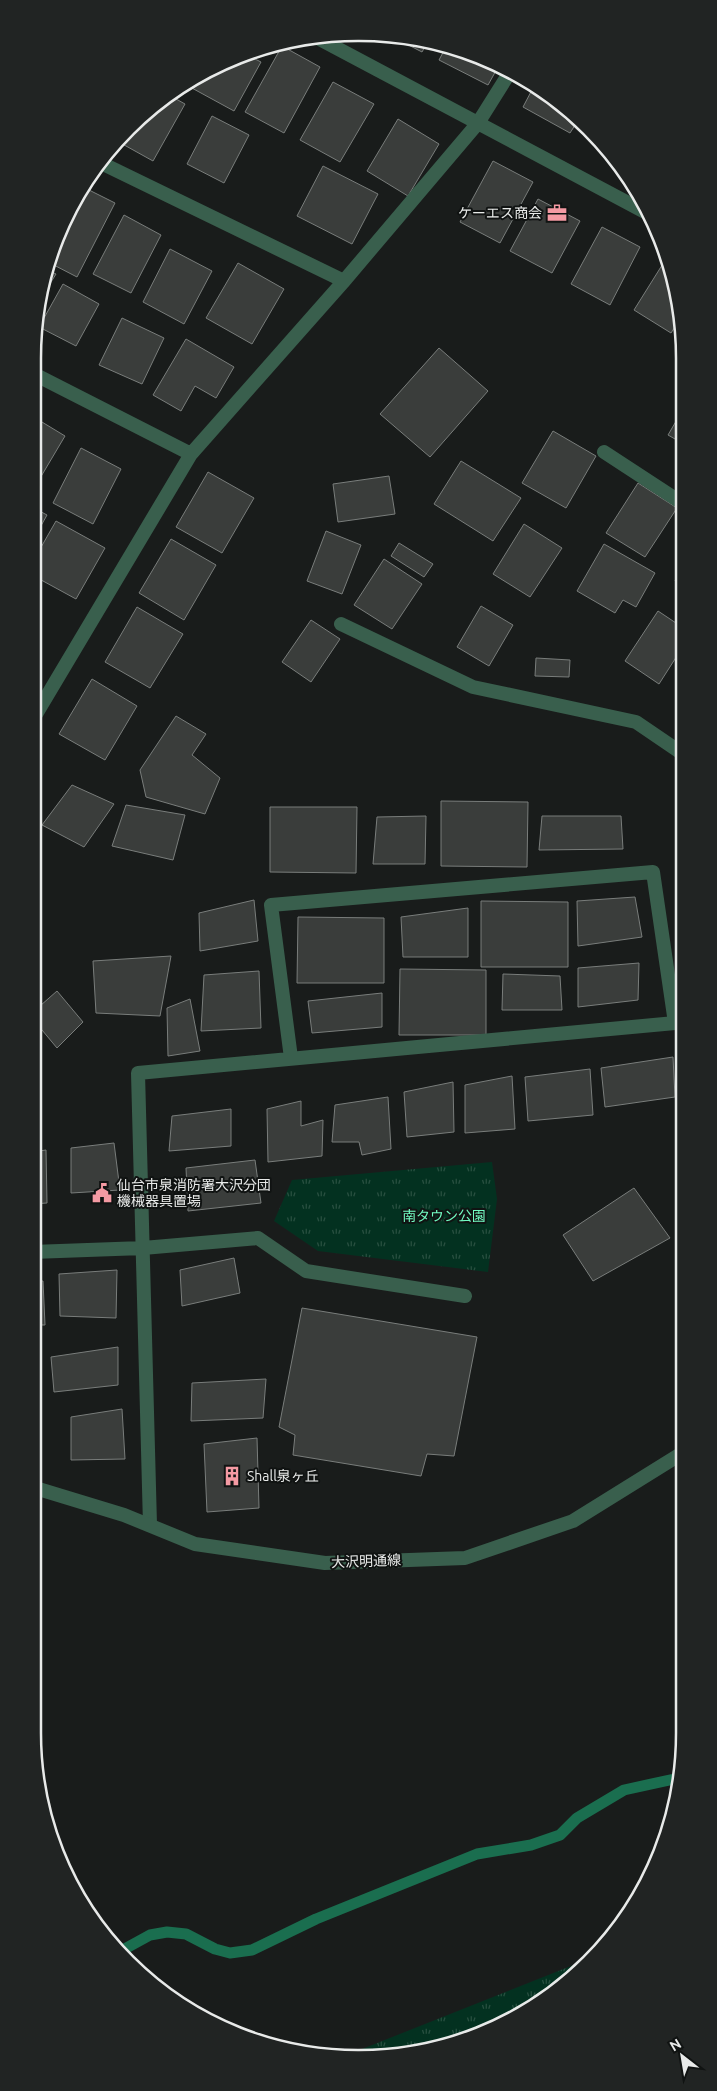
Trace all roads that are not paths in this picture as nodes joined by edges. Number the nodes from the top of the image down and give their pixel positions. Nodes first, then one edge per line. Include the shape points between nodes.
1 (327, 43) edge
2 (506, 78) edge
3 (478, 123) junction
4 (107, 166) edge
5 (637, 208) edge
6 (344, 281) junction
7 (41, 378) edge
8 (604, 452) dead end
9 (191, 454) junction
10 (676, 498) edge
11 (341, 624) dead end
12 (41, 706) edge
13 (676, 749) edge
14 (291, 1058) junction
15 (143, 1248) junction
16 (41, 1252) edge
17 (465, 1296) dead end
18 (676, 1457) edge
19 (41, 1491) edge
20 (150, 1525) junction

1 - 3 street
2 - 3 street
3 - 5 street
3 - 6 street
4 - 6 street
6 - 9 street
7 - 9 street
8 - 10 street
9 - 12 street
11 - 13 street via 473,686 636,722
14 - 14 street via 271,905 653,872 675,1023
14 - 15 street via 138,1073
15 - 16 street
15 - 17 street via 258,1238 306,1272
15 - 20 street
18 - 20 street, 大沢明通線 via 573,1521 465,1558 325,1563 195,1544
19 - 20 street, 大沢明通線

